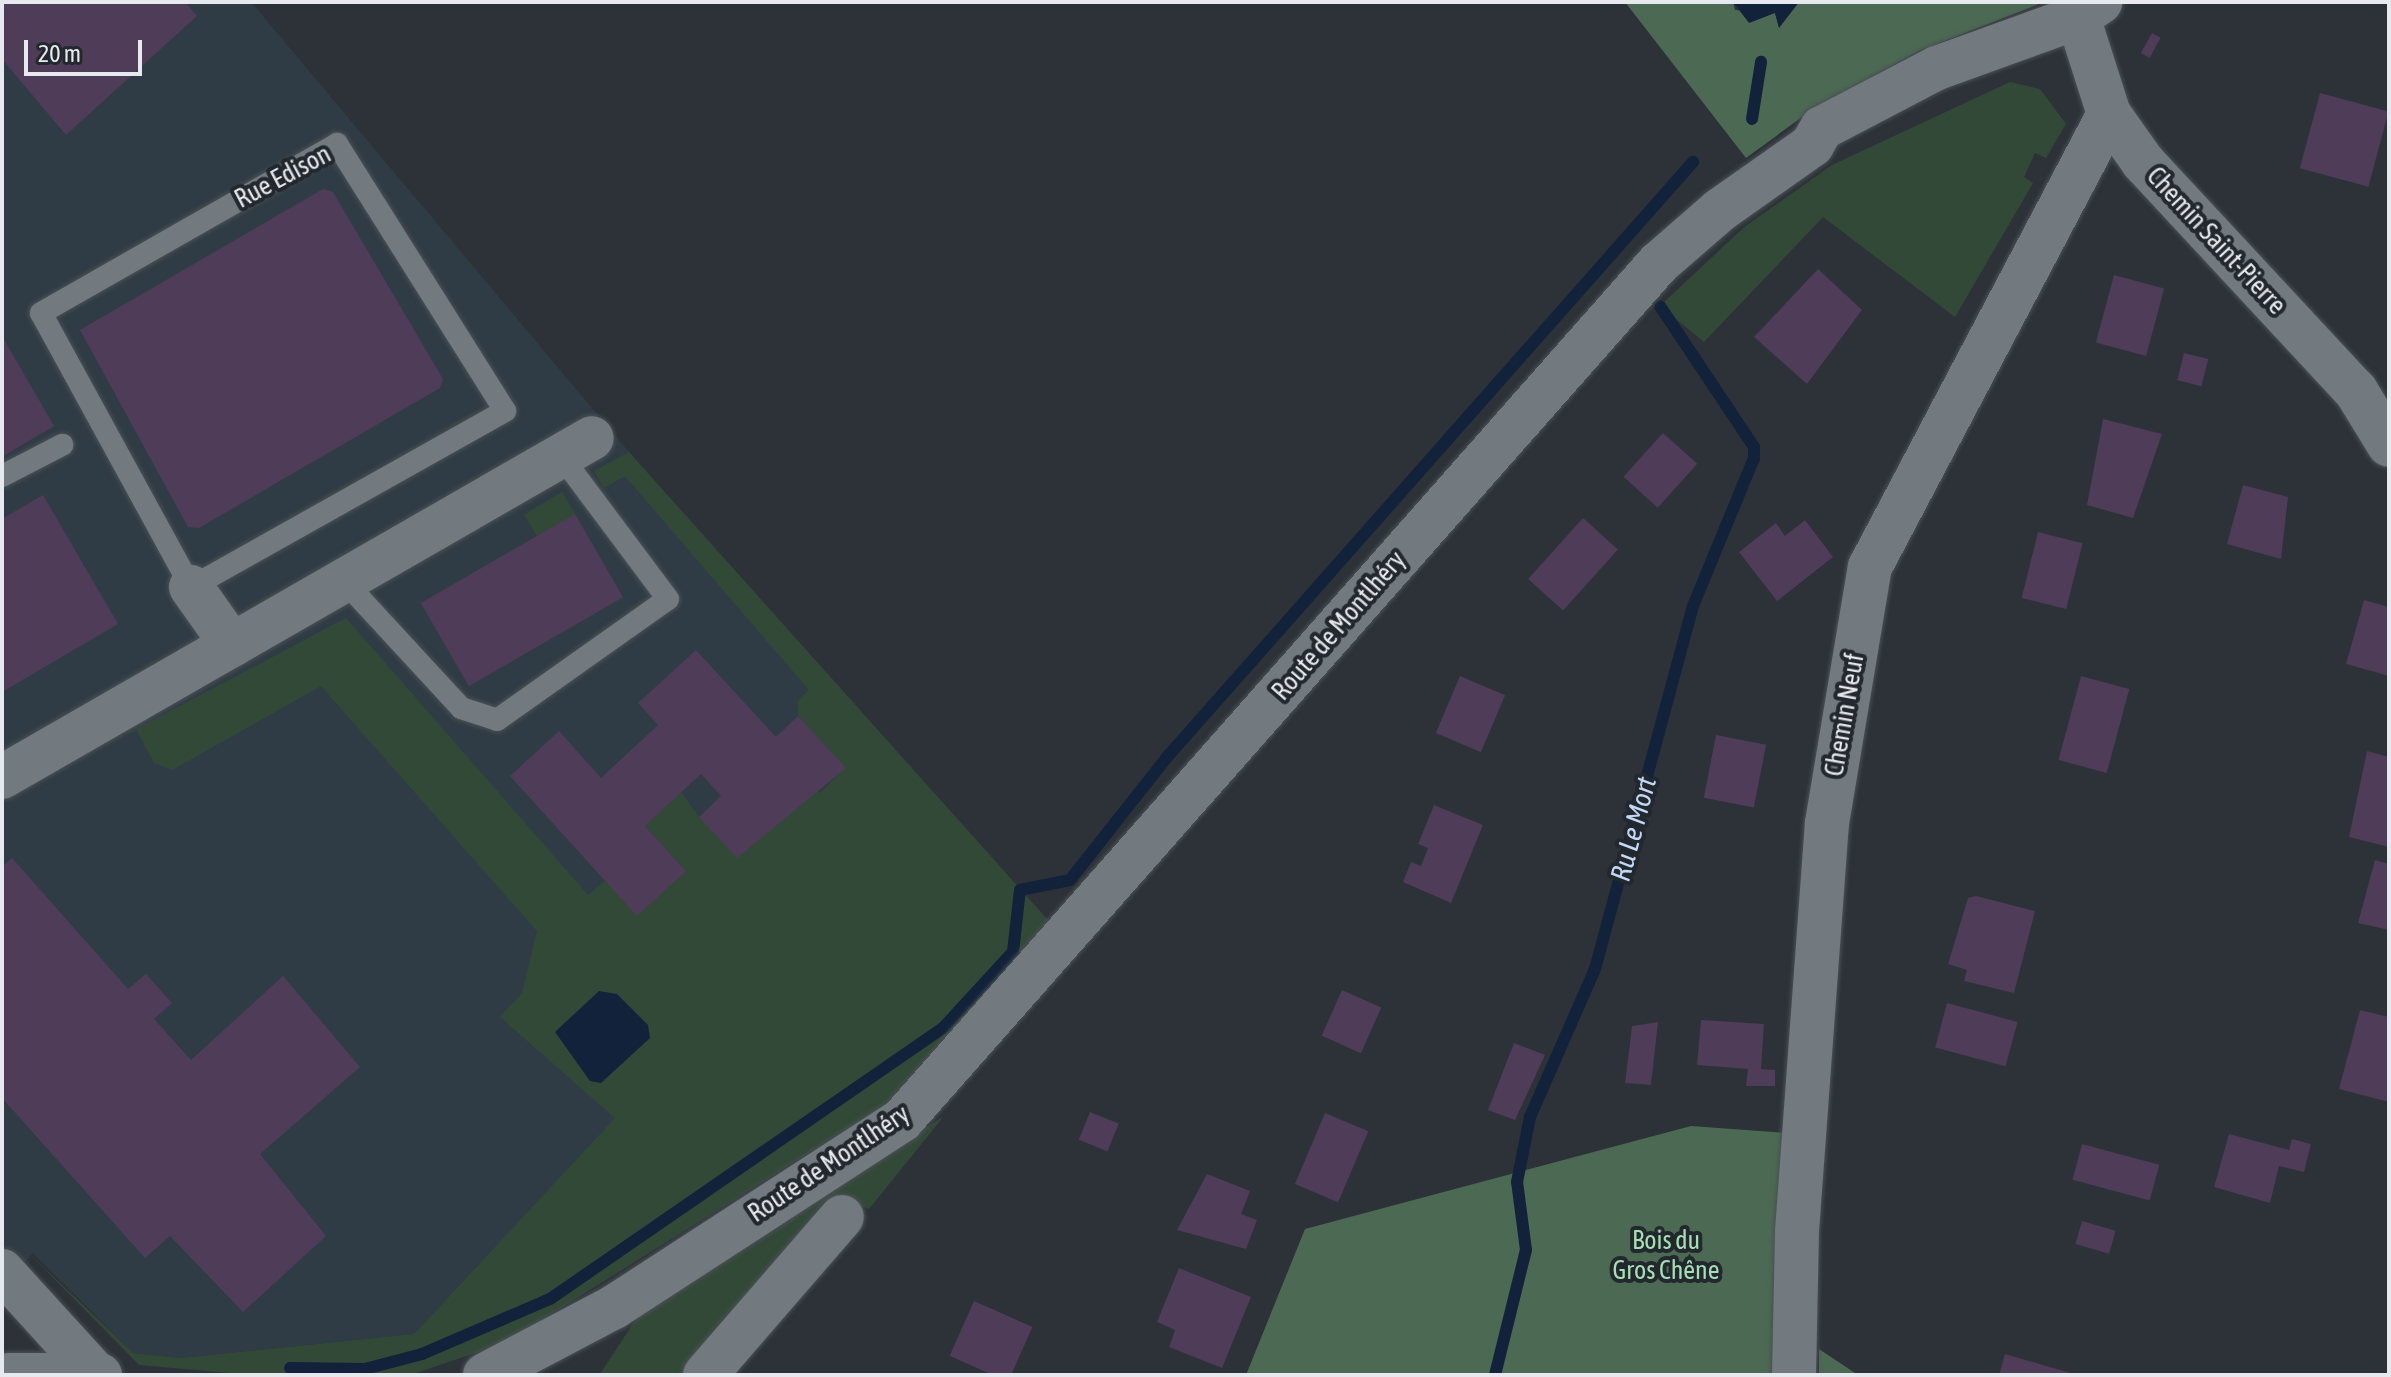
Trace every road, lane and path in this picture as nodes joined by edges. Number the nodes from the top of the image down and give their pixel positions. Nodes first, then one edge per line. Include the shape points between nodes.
1 (2089, 10) edge
2 (2109, 114) junction
3 (62, 445) dead end
4 (2389, 445) edge
5 (576, 447) joint
6 (2, 476) edge
7 (344, 581) junction
8 (191, 587) junction
9 (232, 645) junction
10 (2, 777) edge
11 (842, 1217) dead end
12 (2, 1271) edge
13 (614, 1307) junction
14 (96, 1372) edge
15 (8, 1375) edge
16 (485, 1375) edge
17 (549, 1375) edge
18 (705, 1375) edge
19 (1794, 1375) edge

1 - 2 street, Chemin Saint-Pierre
1 - 13 street, Route de Montlhéry via 1937,68 1822,128 1812,145 1669,254 902,1120
2 - 4 street, Chemin Saint-Pierre via 2143,162 2356,391
2 - 19 street, Chemin Neuf via 1870,567 1827,823 1797,1231
3 - 6 lane
5 - 7 street
5 - 7 lane via 668,599 497,720 461,708
7 - 9 street
8 - 8 lane, Rue Edison via 505,411 337,144 41,313
8 - 9 street, Rue Edison
9 - 10 street
11 - 18 street, Route de Montlhéry
12 - 14 street
13 - 16 street, Route de Montlhéry
13 - 17 street, Route de Montlhéry
14 - 15 street

